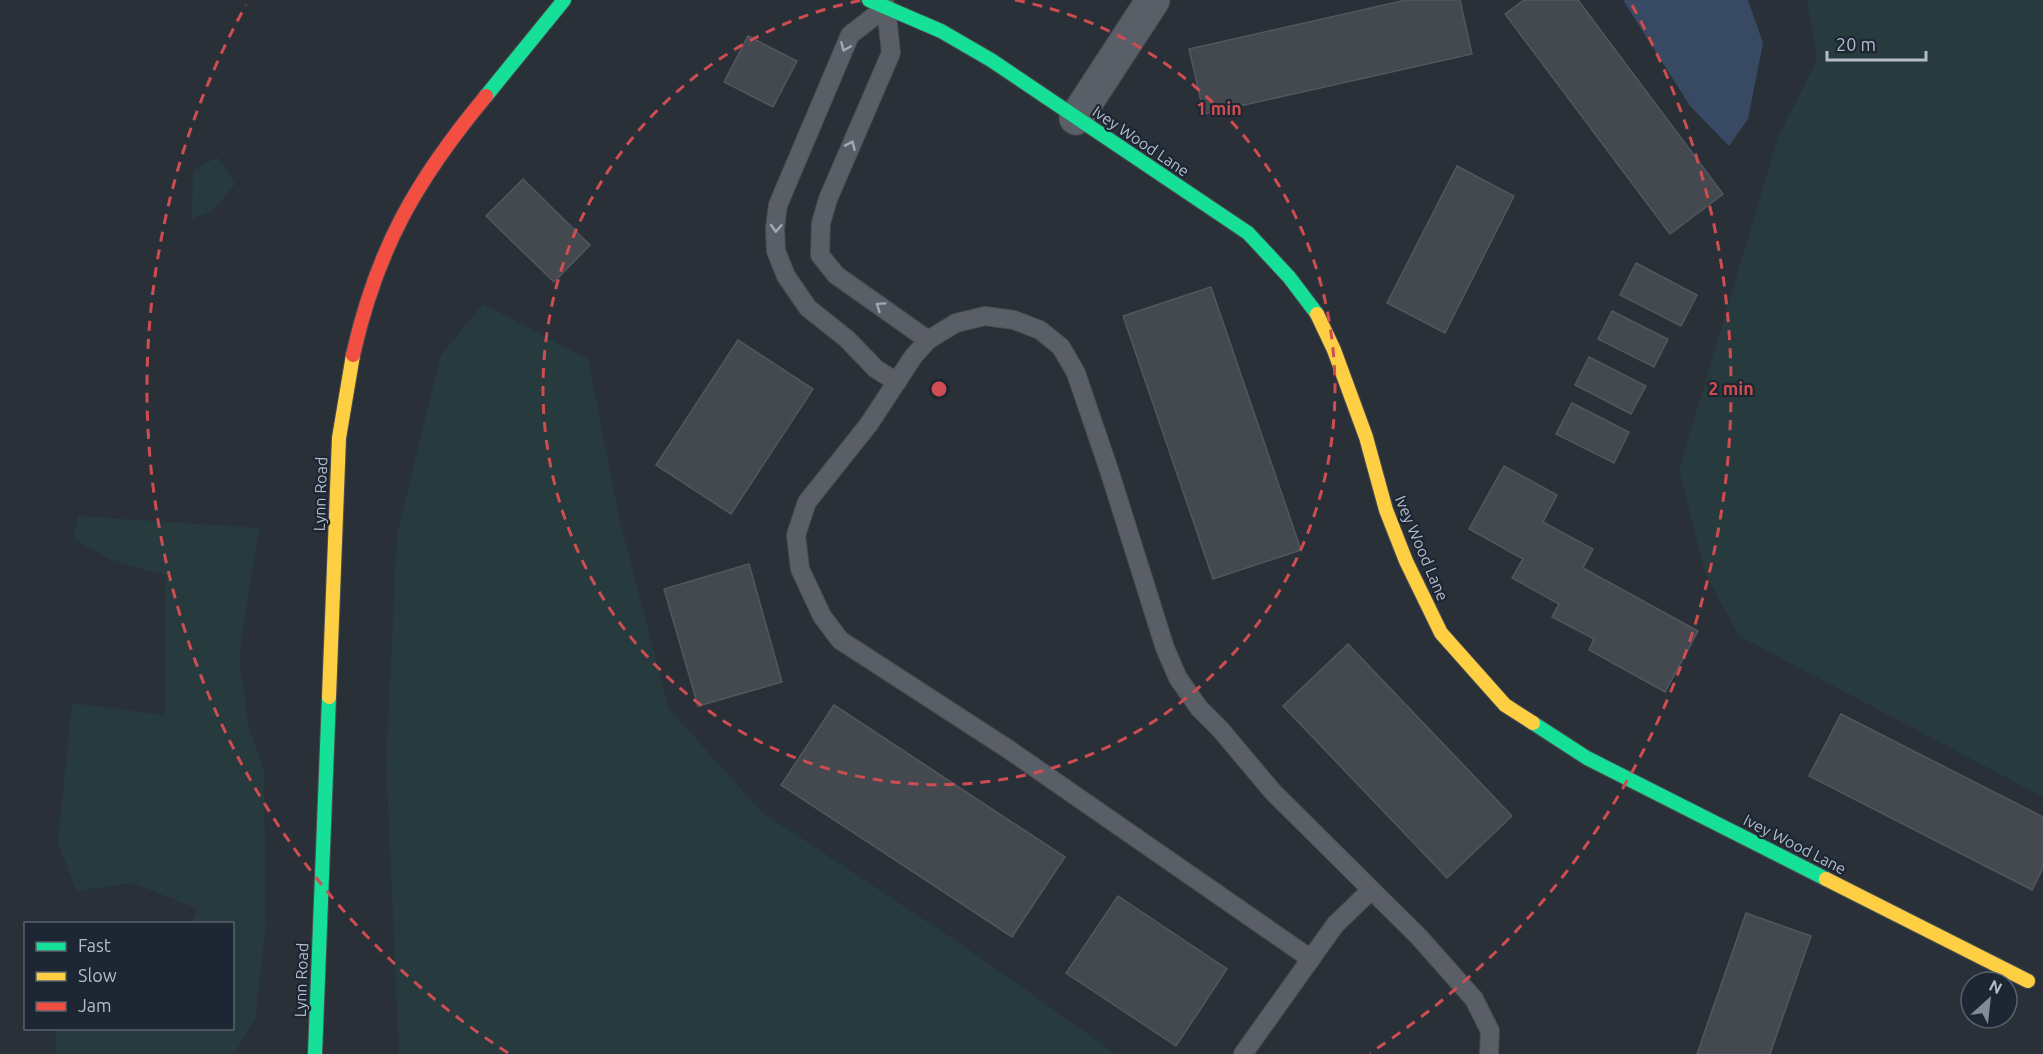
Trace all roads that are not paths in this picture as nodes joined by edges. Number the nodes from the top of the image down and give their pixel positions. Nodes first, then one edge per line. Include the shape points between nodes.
1 (564, 0) edge
2 (869, 0) edge
3 (1153, 0) edge
4 (886, 7) junction
5 (1076, 118) junction
6 (928, 340) junction
7 (897, 382) junction
8 (1371, 890) junction
9 (1311, 959) junction
10 (2028, 981) dead end
11 (315, 1054) edge
12 (1243, 1054) edge
13 (1489, 1054) edge

1 - 11 street, Lynn Road via 429,168 383,255 354,344 339,438
2 - 4 street, Ivey Wood Lane
3 - 5 street
4 - 5 street, Ivey Wood Lane via 941,31 991,60
6 -> 4 lane via 836,275 820,255 821,223 828,199 891,53
4 -> 7 lane via 850,35 778,205 775,228 776,251 786,276 808,308 876,369
5 - 10 street, Ivey Wood Lane via 1248,233 1316,313 1366,437 1386,510 1421,592 1441,633 1504,705 1587,758
6 - 7 lane
6 - 8 lane via 956,323 985,316 1014,320 1041,330 1061,347 1076,373 1178,678 1199,708 1273,792
7 - 9 lane via 807,502 796,535 800,569 822,616 840,640 1008,749
8 - 9 lane via 1335,925
8 - 13 lane via 1474,999 1490,1031
9 - 12 lane

